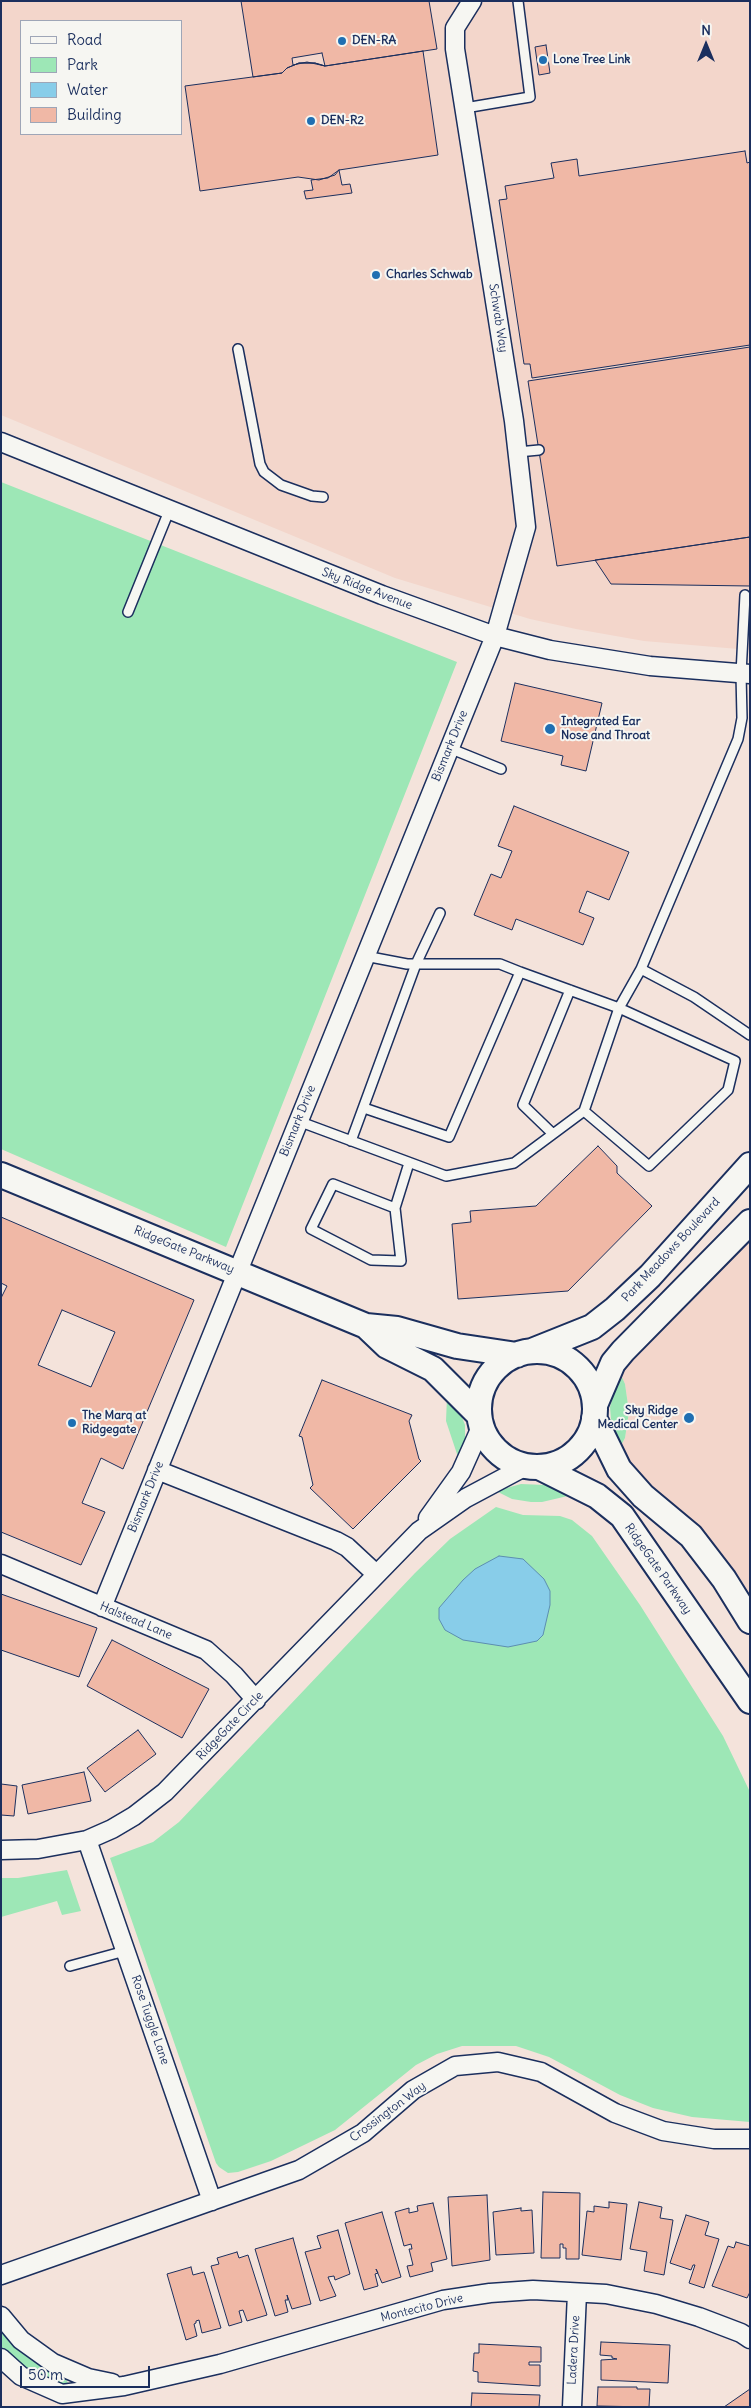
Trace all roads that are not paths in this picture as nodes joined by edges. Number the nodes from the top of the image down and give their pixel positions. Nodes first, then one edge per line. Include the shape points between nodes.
1 (472, 1) edge
2 (518, 1) edge
3 (466, 108) junction
4 (238, 349) dead end
5 (1, 442) edge
6 (539, 450) dead end
7 (518, 452) junction
8 (323, 497) dead end
9 (169, 511) junction
10 (744, 595) dead end
11 (128, 612) dead end
12 (495, 636) junction
13 (745, 674) edge
14 (450, 748) junction
15 (501, 769) dead end
16 (440, 914) dead end
17 (365, 956) junction
18 (416, 964) junction
19 (642, 969) junction
20 (520, 972) junction
21 (570, 990) junction
22 (619, 1008) junction
23 (750, 1035) edge
24 (364, 1108) junction
25 (584, 1111) junction
26 (298, 1121) junction
27 (552, 1133) junction
28 (351, 1141) junction
29 (409, 1164) junction
30 (750, 1165) edge
31 (1, 1175) edge
32 (394, 1208) junction
33 (750, 1222) edge
34 (237, 1272) junction
35 (366, 1326) junction
36 (524, 1353) junction
37 (594, 1411) junction
38 (480, 1420) junction
39 (532, 1466) junction
40 (157, 1470) junction
41 (419, 1531) junction
42 (1, 1564) edge
43 (375, 1573) junction
44 (102, 1606) junction
45 (750, 1621) edge
46 (256, 1700) junction
47 (750, 1702) edge
48 (87, 1840) junction
49 (1, 1850) edge
50 (126, 1951) junction
51 (70, 1966) dead end
52 (750, 2139) edge
53 (212, 2201) junction
54 (1, 2275) edge
55 (577, 2293) junction
56 (1, 2316) edge
57 (750, 2339) edge
58 (1, 2358) edge
59 (124, 2386) junction
60 (572, 2407) edge

1 - 3 street, Schwab Way via 458,20 454,38
2 - 3 lane via 530,98
3 - 7 street, Schwab Way
4 - 8 lane via 264,472 281,485
5 - 9 street, Sky Ridge Avenue
6 - 7 lane
7 - 12 street, Schwab Way via 526,527
9 - 11 lane
9 - 12 street, Sky Ridge Avenue
10 - 13 lane
12 - 13 street, Sky Ridge Avenue via 550,650 650,666
12 - 14 street, Bismark Drive
13 - 19 lane via 738,739
14 - 15 lane
14 - 17 street, Bismark Drive
16 - 18 lane
17 - 18 lane
17 - 26 street, Bismark Drive
18 - 20 lane via 500,964
18 - 24 lane
19 - 22 lane
19 - 23 lane via 694,997
20 - 21 lane
20 - 24 lane via 449,1137
21 - 22 lane
21 - 27 lane via 523,1105
22 - 25 lane
22 - 25 lane via 735,1062 728,1090 649,1166
24 - 28 lane
25 - 27 lane
26 - 28 lane
26 - 34 street, Bismark Drive
27 - 29 lane via 514,1163 446,1176
28 - 29 lane
29 - 32 lane
30 - 36 main road, Park Meadows Boulevard via 650,1276 615,1308 592,1327
31 - 34 main road, RidgeGate Parkway
32 - 32 lane via 400,1261 371,1260 311,1229 333,1184
33 - 37 main road via 613,1363
34 - 35 main road, RidgeGate Parkway
34 - 40 street, Bismark Drive
35 - 36 main road, RidgeGate Parkway via 397,1329 457,1346
35 - 38 main road, RidgeGate Parkway via 387,1346 432,1369 458,1392
36 - 37 main road, RidgeGate Parkway via 556,1355 568,1361 586,1380
36 - 38 main road via 504,1361 486,1381 481,1394
37 - 39 main road via 584,1442 575,1452 564,1460
37 - 45 main road, RidgeGate Parkway via 619,1469 643,1496 691,1536 724,1579
38 - 39 main road, RidgeGate Parkway via 491,1445 501,1455
38 - 41 street, RidgeGate Circle via 461,1472
39 - 41 street, RidgeGate Circle via 460,1502
39 - 47 main road, RidgeGate Parkway via 597,1496 622,1516
40 - 43 street via 336,1541
40 - 44 street, Bismark Drive
41 - 43 street, RidgeGate Circle
42 - 44 street, Halstead Lane
43 - 46 street, RidgeGate Circle
44 - 46 street, Halstead Lane via 206,1650
46 - 48 street, RidgeGate Circle via 165,1792 112,1830
48 - 49 street, RidgeGate Circle via 38,1849
48 - 50 street, Rose Tuggle Lane
50 - 51 lane
50 - 53 street, Rose Tuggle Lane
52 - 53 street, Crossington Way via 714,2139 663,2132 615,2113 541,2072 498,2062 455,2066 412,2090 363,2133 300,2170
53 - 54 street, Crossington Way
55 - 57 street, Montecito Drive via 606,2294 656,2304 699,2316
55 - 59 street, Montecito Drive via 533,2290 444,2300 220,2364
55 - 60 street, Ladera Drive
56 - 59 street, Montecito Drive via 21,2340 52,2363 88,2378
58 - 59 street, Montecito Drive via 21,2376 62,2394

